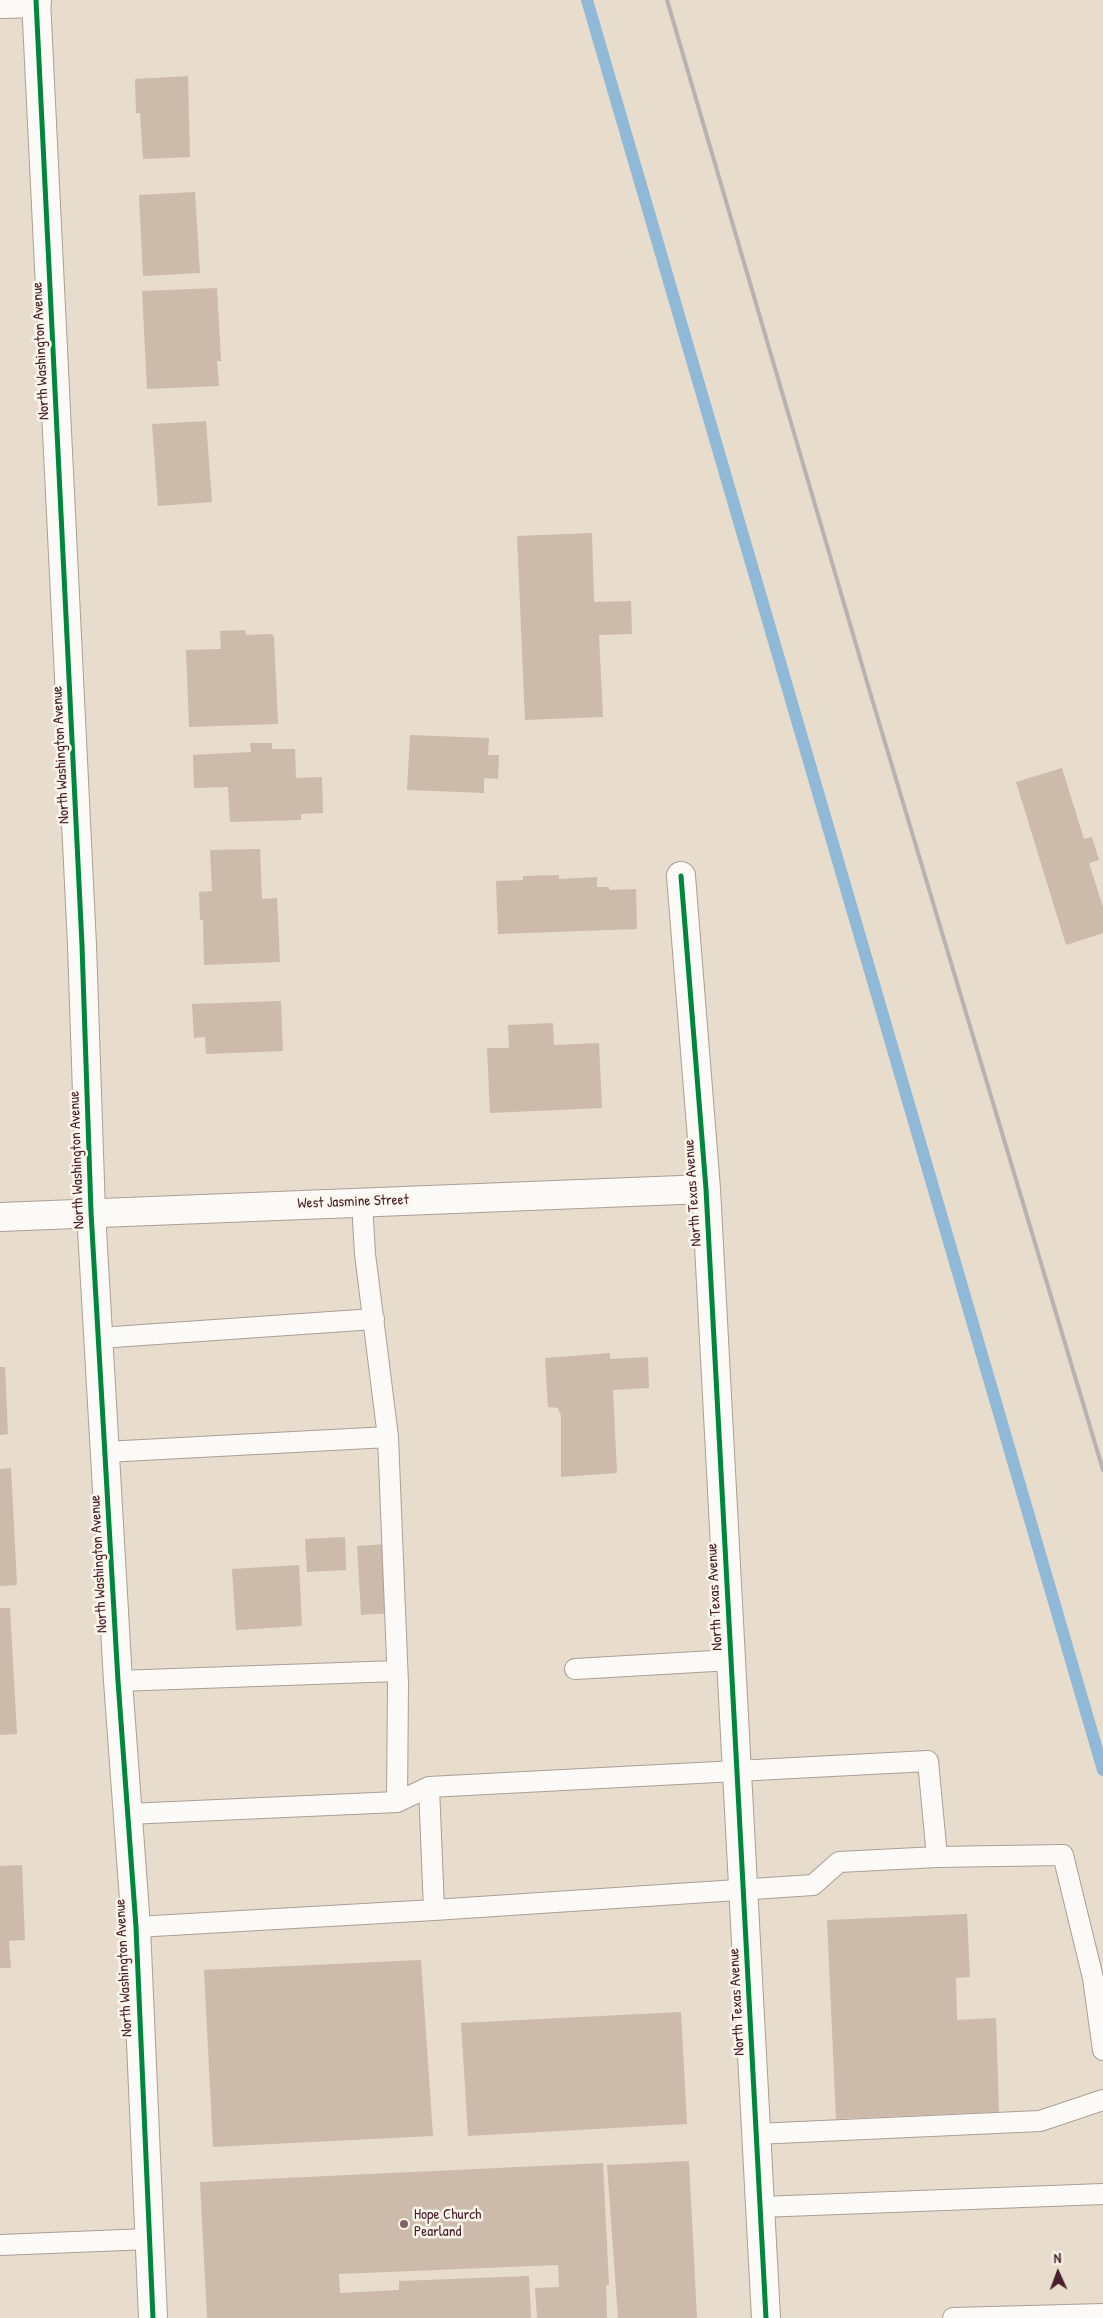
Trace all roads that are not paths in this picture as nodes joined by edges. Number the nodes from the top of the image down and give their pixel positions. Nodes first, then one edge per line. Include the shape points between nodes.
1 (36, 1) edge
2 (0, 4) edge
3 (681, 876) dead end
4 (706, 1189) junction
5 (362, 1202) junction
6 (90, 1212) junction
7 (0, 1217) edge
8 (374, 1319) junction
9 (99, 1338) junction
10 (388, 1437) junction
11 (105, 1452) junction
12 (731, 1660) junction
13 (576, 1669) dead end
14 (398, 1671) junction
15 (118, 1681) junction
16 (738, 1772) junction
17 (429, 1786) junction
18 (397, 1802) junction
19 (128, 1814) junction
20 (937, 1857) junction
21 (743, 1891) junction
22 (434, 1910) junction
23 (136, 1927) junction
24 (1103, 2050) edge
25 (1103, 2100) edge
26 (756, 2134) junction
27 (1103, 2194) edge
28 (760, 2207) junction
29 (149, 2239) junction
30 (0, 2246) edge
31 (1103, 2314) edge
32 (153, 2318) edge
33 (766, 2318) edge
34 (953, 2318) edge

1 - 2 street
1 - 6 street, North Washington Avenue via 82,925
3 - 4 street, North Texas Avenue
4 - 5 street, West Jasmine Street
4 - 12 street, North Texas Avenue
5 - 6 street, West Jasmine Street
5 - 8 lane
6 - 7 street, West Jasmine Street
6 - 9 street, North Washington Avenue
8 - 9 lane
8 - 10 lane
9 - 11 street, North Washington Avenue
10 - 11 lane
10 - 14 lane
11 - 15 street, North Washington Avenue
12 - 13 lane
12 - 16 street, North Texas Avenue
14 - 15 lane
14 - 18 lane
15 - 19 street, North Washington Avenue
16 - 17 lane
16 - 20 lane via 928,1761
16 - 21 street, North Texas Avenue
17 - 18 lane
17 - 22 lane
18 - 19 lane
19 - 23 street, North Washington Avenue
20 - 21 lane via 839,1862 813,1885
20 - 24 lane via 1063,1855 1093,1978
21 - 22 lane
21 - 26 street, North Texas Avenue
22 - 23 lane
23 - 29 street, North Washington Avenue
25 - 26 lane via 1040,2121
26 - 28 street, North Texas Avenue
27 - 28 lane
28 - 33 street, North Texas Avenue
29 - 30 lane
29 - 32 street, North Washington Avenue
31 - 34 lane

